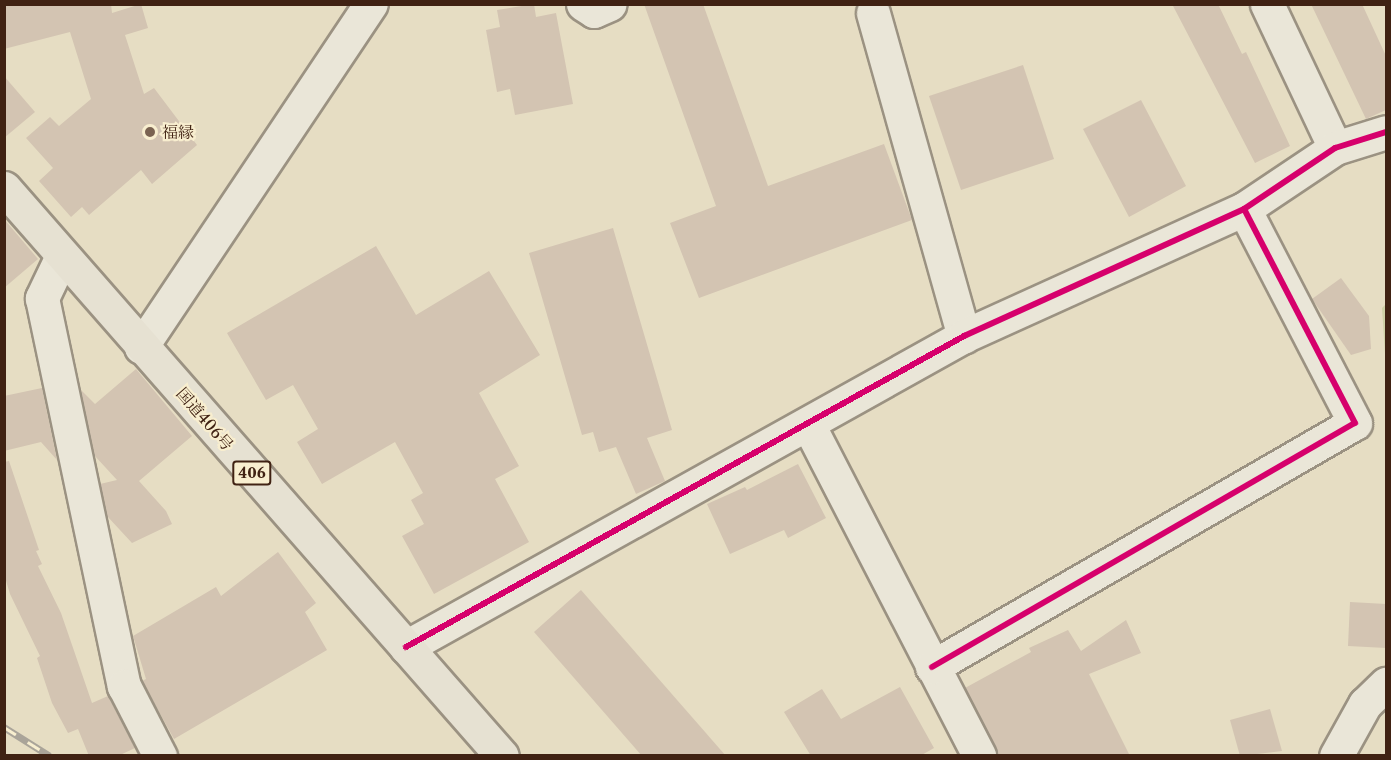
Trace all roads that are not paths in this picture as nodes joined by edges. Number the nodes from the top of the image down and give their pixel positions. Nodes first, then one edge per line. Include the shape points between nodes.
1 (371, 4) edge
2 (583, 4) edge
3 (610, 4) edge
4 (1267, 4) edge
5 (878, 7) edge
6 (1386, 132) edge
7 (1335, 148) junction
8 (4, 188) edge
9 (1244, 209) junction
10 (62, 256) junction
11 (964, 336) junction
12 (141, 347) junction
13 (809, 426) junction
14 (406, 647) junction
15 (932, 668) junction
16 (1386, 684) edge
17 (160, 756) edge
18 (502, 756) edge
19 (979, 756) edge
20 (1336, 756) edge

1 - 12 street
2 - 3 street via 594,11
4 - 7 street
5 - 11 street
6 - 7 street
7 - 9 street
8 - 10 highway, 国道406号 / 406
9 - 11 street
9 - 15 street via 1355,423
10 - 12 highway, 国道406号 / 406
10 - 17 street via 42,298 124,686
11 - 13 street
12 - 14 highway, 国道406号 / 406
13 - 14 street
13 - 15 street
14 - 18 highway, 国道406号 / 406
15 - 19 street
16 - 20 street via 1365,705

